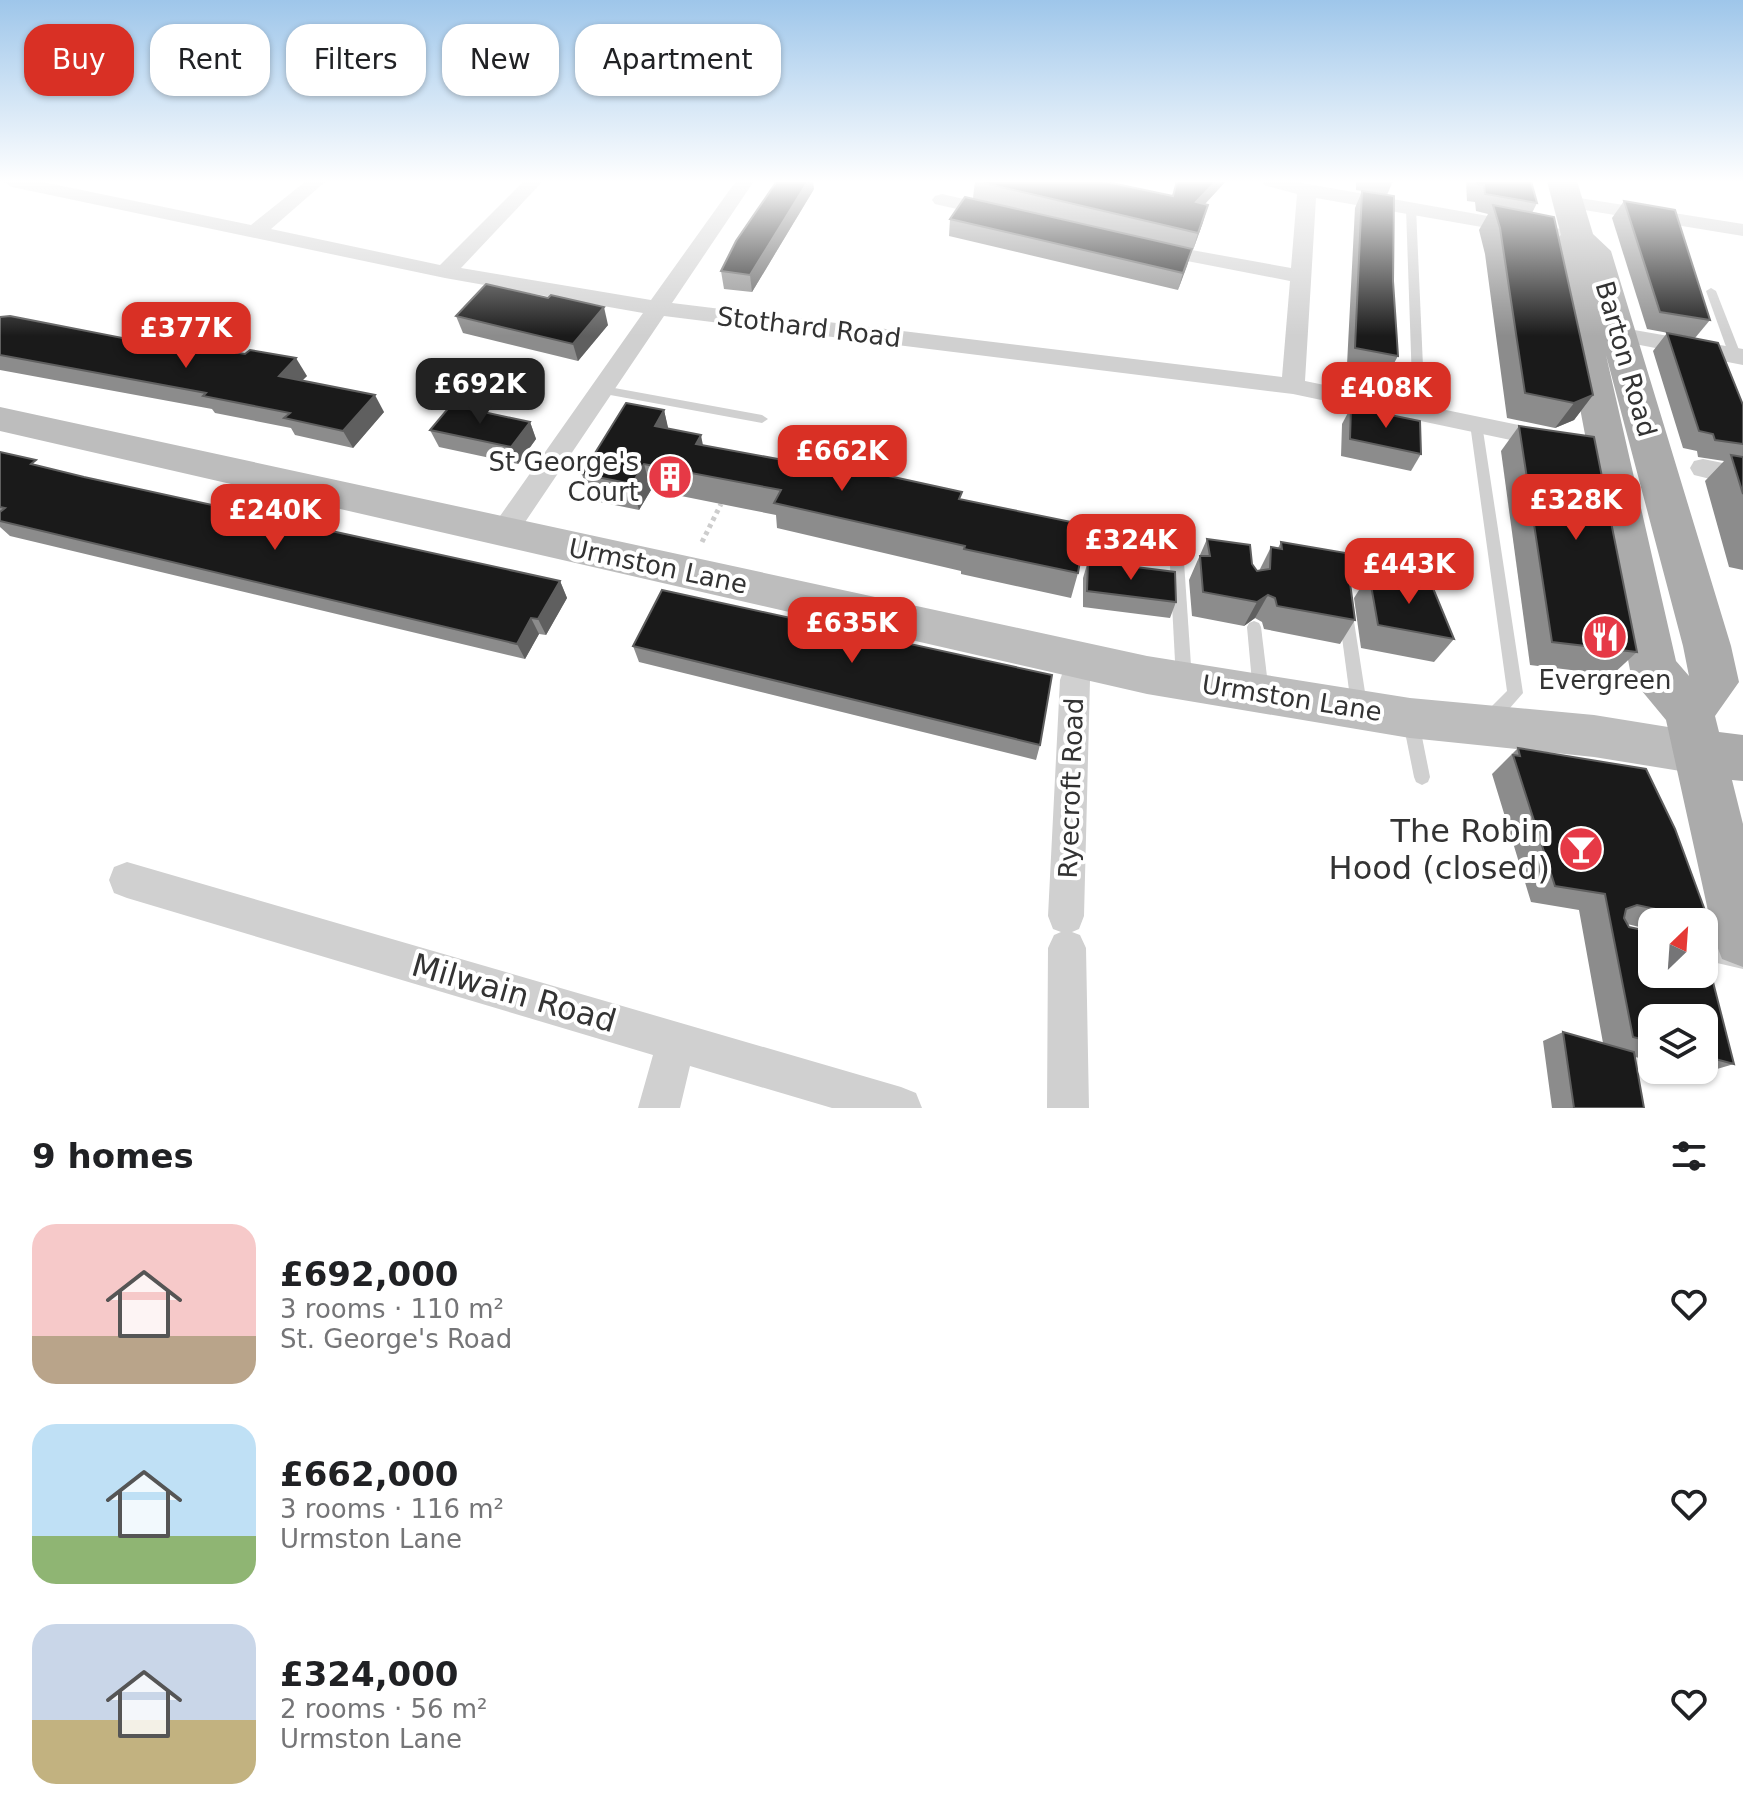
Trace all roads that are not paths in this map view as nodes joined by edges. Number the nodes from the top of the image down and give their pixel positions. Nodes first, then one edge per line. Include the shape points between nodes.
1 (264, 233) edge
2 (483, 233) edge
3 (709, 233) edge
4 (1305, 233) edge
5 (1412, 233) edge
6 (1566, 233) edge
7 (1584, 233) edge
8 (1138, 246) edge
9 (445, 272) junction
10 (1302, 277) junction
11 (1711, 291) dead end
12 (656, 308) junction
13 (1617, 334) junction
14 (1739, 356) edge
15 (1293, 386) junction
16 (598, 389) junction
17 (1419, 412) junction
18 (0, 419) edge
19 (762, 419) dead end
20 (1476, 424) junction
21 (1591, 448) junction
22 (1655, 460) junction
23 (1703, 468) dead end
24 (1743, 477) edge
25 (503, 533) junction
26 (1176, 547) dead end
27 (1343, 595) edge
28 (1254, 627) edge
29 (1081, 661) junction
30 (1184, 681) junction
31 (1261, 693) junction
32 (1360, 710) junction
33 (1410, 718) junction
34 (1483, 726) junction
35 (1710, 741) edge
36 (1422, 777) dead end
37 (127, 880) dead end
38 (1743, 938) edge
39 (1718, 954) edge
40 (1743, 960) edge
41 (677, 1041) junction
42 (659, 1108) edge
43 (901, 1108) edge
44 (1068, 1108) edge

1 - 9 street, Stothard Road
2 - 9 street
3 - 12 street
4 - 10 street
5 - 17 lane
6 - 21 main road, Barton Road
7 - 13 main road, Barton Road via 1595,251
8 - 10 street
9 - 12 street, Stothard Road
10 - 15 street
11 - 14 lane
12 - 15 street, Stothard Road
12 - 16 street
13 - 14 street
13 - 22 main road, Barton Road
15 - 17 street, Stothard Road
16 - 19 lane
16 - 25 street
17 - 20 street, Stothard Road
18 - 25 main road, Urmston Lane
20 - 21 street, Stothard Road
20 - 34 lane via 1515,693
21 - 22 main road
21 - 35 main road, Barton Road via 1654,670
22 - 35 main road, Barton Road via 1715,682
23 - 24 street
25 - 29 main road, Urmston Lane
26 - 30 lane
27 - 32 lane
28 - 31 lane
29 - 30 main road, Urmston Lane
29 - 44 street, Ryecroft Road via 1075,680 1066,932
30 - 31 main road, Urmston Lane
31 - 32 main road, Urmston Lane
32 - 33 main road, Urmston Lane
33 - 34 main road, Urmston Lane
33 - 36 lane
34 - 35 main road, Urmston Lane
35 - 38 main road, Barton Road
37 - 41 street, Milwain Road
39 - 40 lane
41 - 42 street
41 - 43 street, Milwain Road

